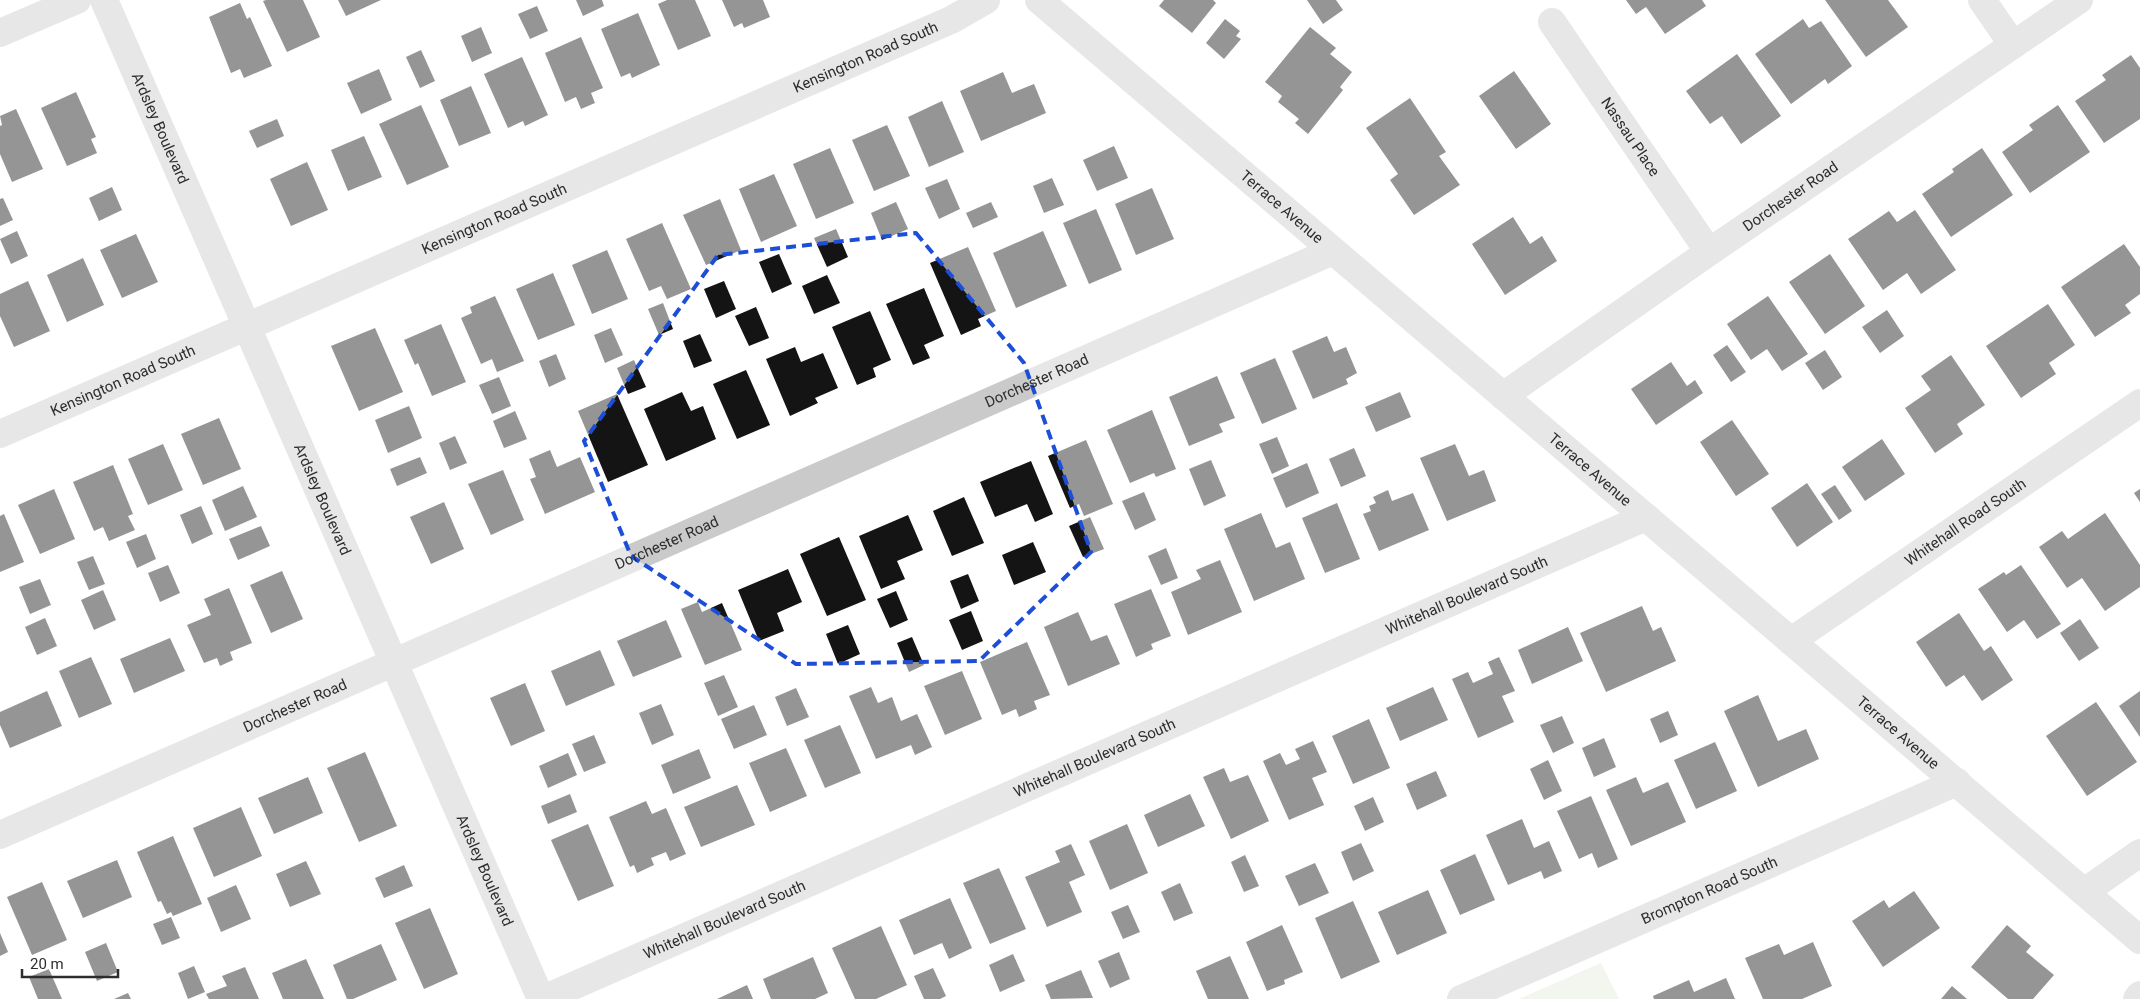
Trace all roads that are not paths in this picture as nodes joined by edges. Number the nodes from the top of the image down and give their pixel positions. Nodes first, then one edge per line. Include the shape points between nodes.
1 (77, 0) edge
2 (104, 0) edge
3 (986, 0) edge
4 (1038, 0) edge
5 (1982, 0) edge
6 (2079, 0) edge
7 (1552, 22) dead end
8 (0, 33) edge
9 (2013, 45) junction
10 (1333, 251) junction
11 (1709, 252) junction
12 (246, 326) junction
13 (1503, 396) junction
14 (2140, 403) edge
15 (0, 434) edge
16 (1646, 517) junction
17 (1791, 641) junction
18 (394, 663) junction
19 (1957, 782) junction
20 (0, 835) edge
21 (2140, 853) edge
22 (2084, 892) junction
23 (2140, 940) edge
24 (2140, 995) edge
25 (542, 999) edge
26 (1462, 999) edge
27 (2137, 999) edge

1 - 8 street
2 - 12 street, Ardsley Boulevard
3 - 12 street, Kensington Road South via 951,20
4 - 10 street, Terrace Avenue
5 - 9 street
6 - 9 street, Dorchester Road
7 - 11 street, Nassau Place
9 - 11 street, Dorchester Road
10 - 13 street, Terrace Avenue
10 - 18 street, Dorchester Road
11 - 13 street, Dorchester Road
12 - 15 street, Kensington Road South
12 - 18 street, Ardsley Boulevard
13 - 16 street, Terrace Avenue
14 - 17 street, Whitehall Road South
16 - 17 street, Terrace Avenue
16 - 25 street, Whitehall Boulevard South
17 - 19 street, Terrace Avenue
18 - 20 street, Dorchester Road
18 - 25 street, Ardsley Boulevard
19 - 22 street, Terrace Avenue
19 - 26 street, Brompton Road South
21 - 22 street
22 - 23 street, Terrace Avenue
24 - 27 street

